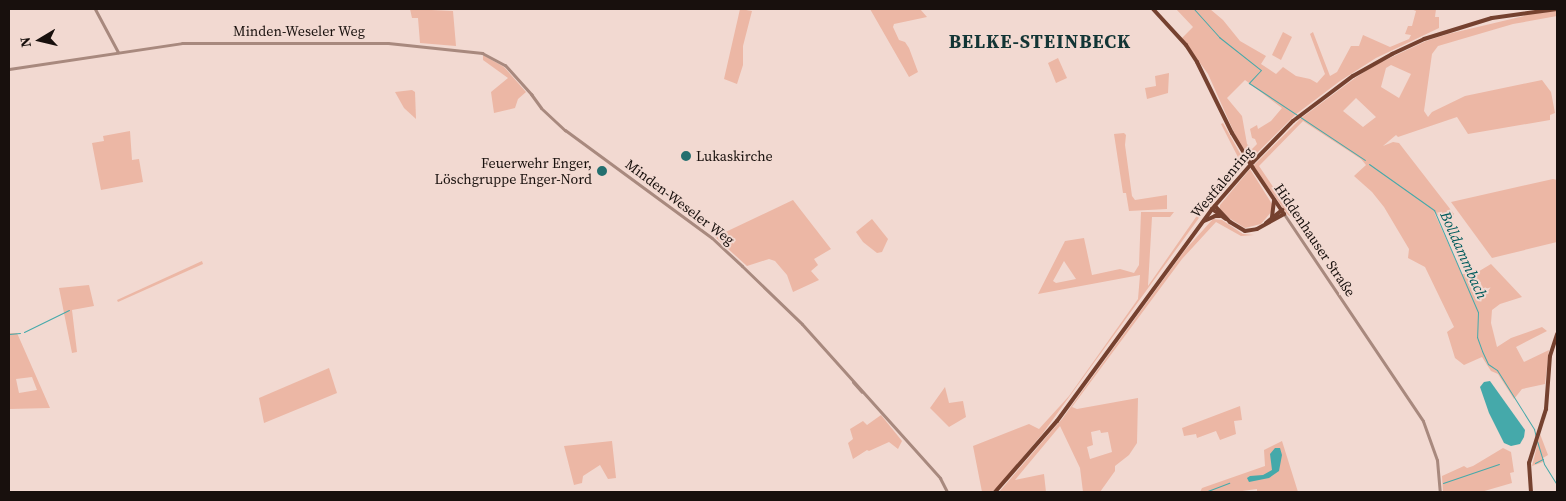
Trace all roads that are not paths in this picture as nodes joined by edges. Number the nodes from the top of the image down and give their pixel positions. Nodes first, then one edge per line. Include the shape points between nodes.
1 (95, 9) edge
2 (1153, 9) edge
3 (1557, 9) edge
4 (118, 52) junction
5 (9, 69) edge
6 (1273, 198) junction
7 (1213, 208) junction
8 (1283, 212) junction
9 (1220, 216) junction
10 (1272, 217) junction
11 (1202, 222) junction
12 (1230, 222) junction
13 (1262, 226) junction
14 (1557, 334) edge
15 (948, 492) edge
16 (995, 492) edge
17 (1440, 492) edge
18 (1531, 492) edge

1 - 4 street
2 - 6 main road, Hiddenhauser Straße, bridge via 1197,62 1232,133
3 - 7 main road, Westfalenring via 1500,16 1436,34 1378,61 1322,98 1282,132
4 - 5 street, Minden-Weseler Weg
4 - 15 street, Minden-Weseler Weg via 187,42 388,43 482,53 500,62 565,130 712,238 802,324 940,478
6 - 8 main road, Hiddenhauser Straße
6 - 10 main road
7 - 9 main road
7 - 11 main road, Westfalenring
7 - 12 main road
8 - 10 main road
8 - 13 main road
8 - 17 street, Hiddenhauser Straße via 1423,421 1435,452
9 - 11 main road
9 - 12 main road
10 - 13 main road
11 - 16 main road, Westfalenring via 1057,421
12 - 13 main road via 1245,231
14 - 18 main road via 1550,356 1548,394 1542,423 1529,463

